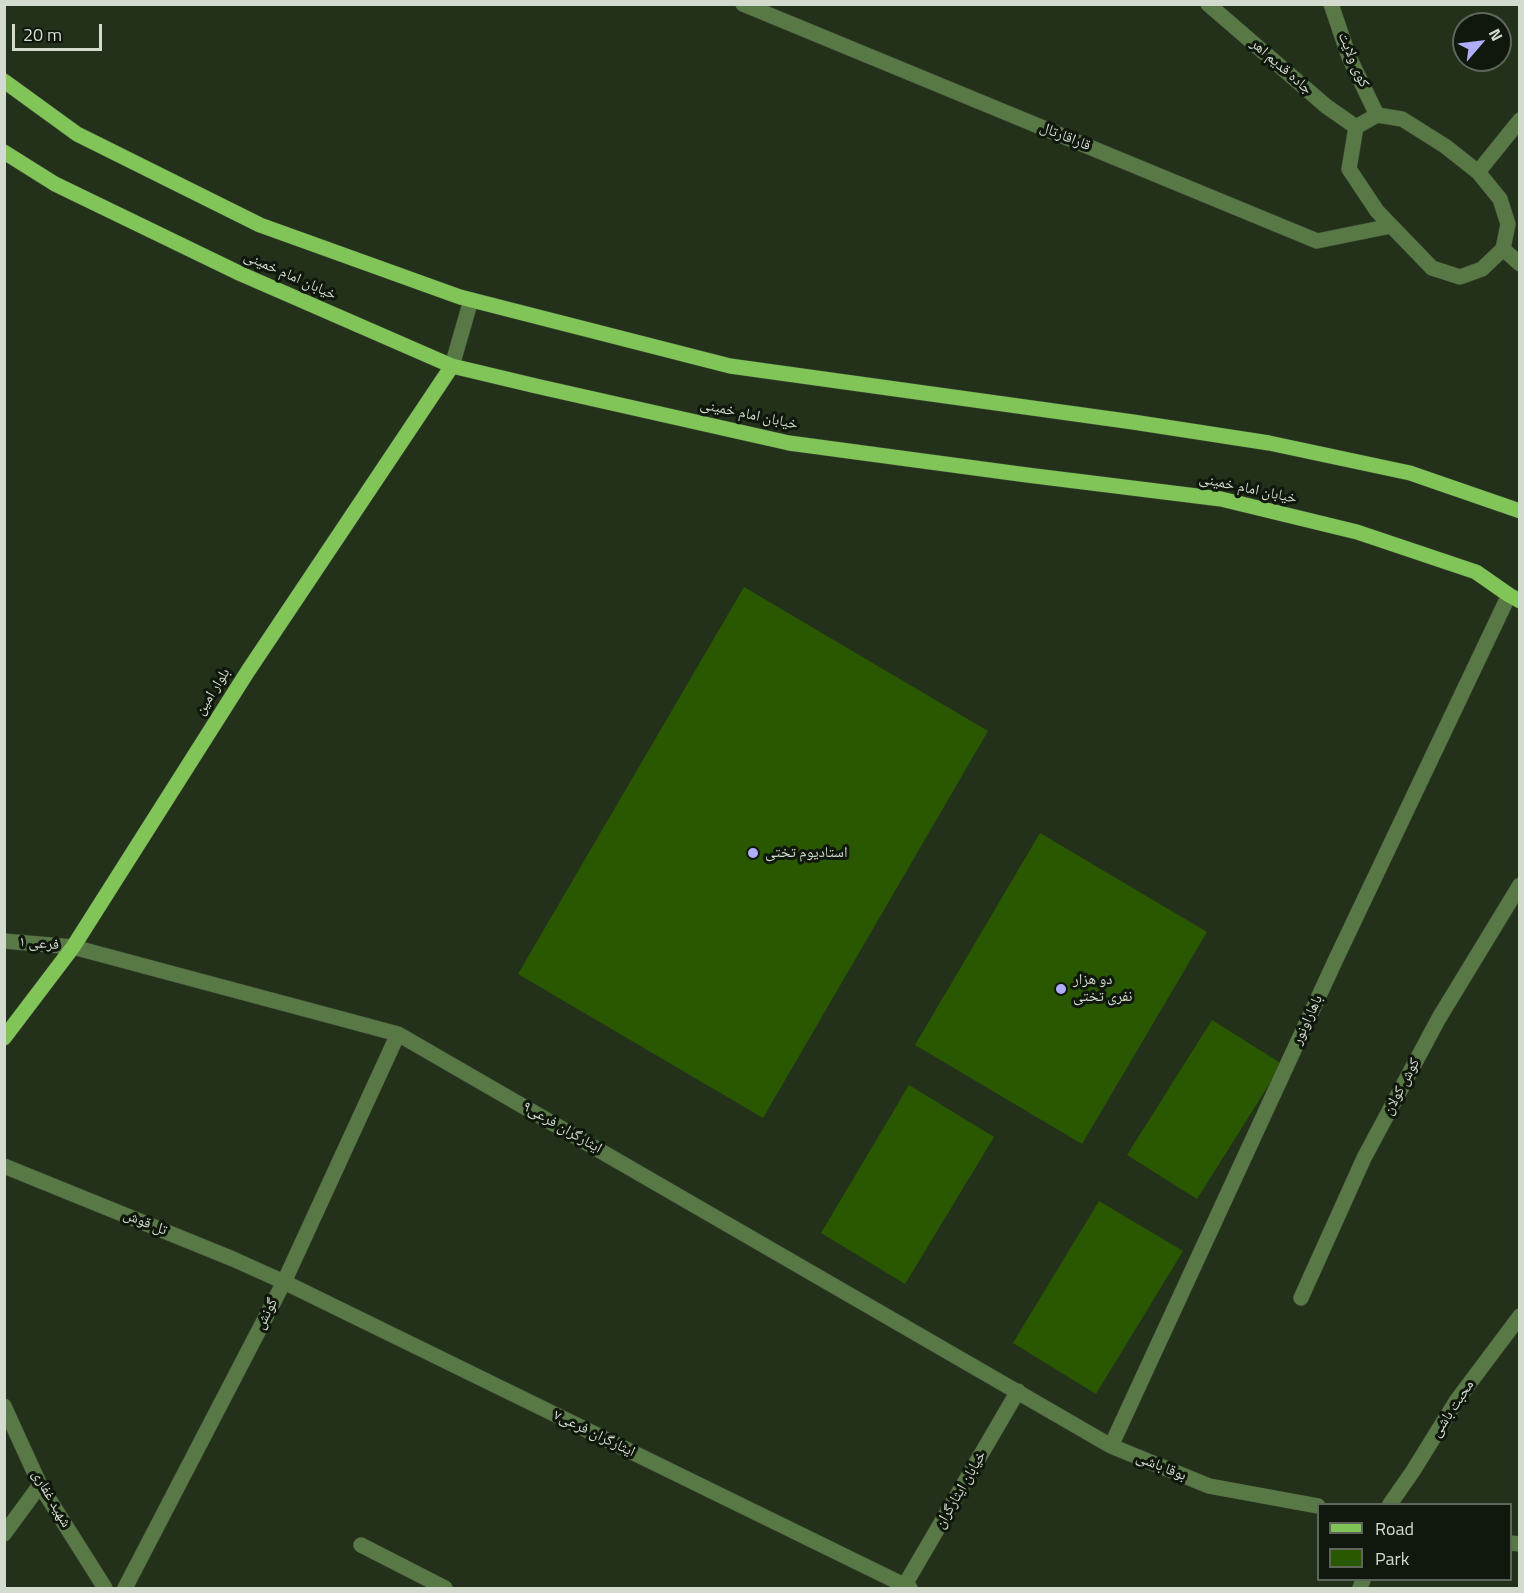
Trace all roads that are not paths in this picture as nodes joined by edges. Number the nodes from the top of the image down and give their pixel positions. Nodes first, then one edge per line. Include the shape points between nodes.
1 (743, 4) edge
2 (1208, 4) edge
3 (1332, 4) edge
4 (4, 81) edge
5 (1377, 115) junction
6 (1520, 120) edge
7 (1356, 127) junction
8 (4, 152) edge
9 (1478, 172) junction
10 (1391, 226) junction
11 (1503, 249) junction
12 (1520, 264) edge
13 (471, 300) junction
14 (452, 366) junction
15 (1520, 511) edge
16 (1514, 598) edge
17 (1520, 885) edge
18 (4, 941) edge
19 (73, 947) junction
20 (399, 1034) junction
21 (4, 1038) edge
22 (4, 1166) edge
23 (284, 1282) junction
24 (1301, 1298) dead end
25 (1520, 1316) edge
26 (1018, 1391) junction
27 (4, 1406) edge
28 (1111, 1446) junction
29 (40, 1485) junction
30 (1391, 1503) edge
31 (1317, 1506) edge
32 (4, 1534) edge
33 (361, 1545) dead end
34 (105, 1588) edge
35 (125, 1588) edge
36 (445, 1588) edge
37 (906, 1588) edge

1 - 10 street, قاراقارتال via 1317,240
2 - 7 street, جاده قدیم اهر via 1326,106
3 - 5 street, کوی ولایت via 1349,57
4 - 13 main road via 77,134 261,225
5 - 7 street
5 - 9 street via 1402,119
6 - 9 street
7 - 10 street via 1349,169
8 - 14 main road, خیابان امام خمینی via 56,183 241,274
9 - 11 street via 1500,199 1508,224
10 - 11 street via 1432,268 1460,277 1482,269
11 - 12 street
13 - 14 street
13 - 15 main road via 730,366 1269,443 1410,473
14 - 16 main road, خیابان امام خمینی via 789,443 1221,499 1357,532 1476,572
14 - 19 main road, بلوار امین via 248,671
16 - 28 street, باهاراونور via 1331,970
17 - 24 street, کوش کولان via 1439,1018 1364,1158
18 - 19 street, فرعی ۱
19 - 20 street, ایثارگران فرعی۹
19 - 21 main road, بلوار امین
20 - 23 street, گونش
20 - 26 street, ایثارگران فرعی۹
22 - 23 street, تل قوش
23 - 35 street, گونش
23 - 37 street, ایثارگران فرعی۷
25 - 30 street, محبت باشی via 1457,1400
26 - 28 street, بوقا باشی
26 - 37 street, خیابان ایثارگران
27 - 29 street, شهید غفاری
28 - 31 street, بوقا باشی via 1209,1486
29 - 32 street
29 - 34 street, شهید غفاری
33 - 36 street

